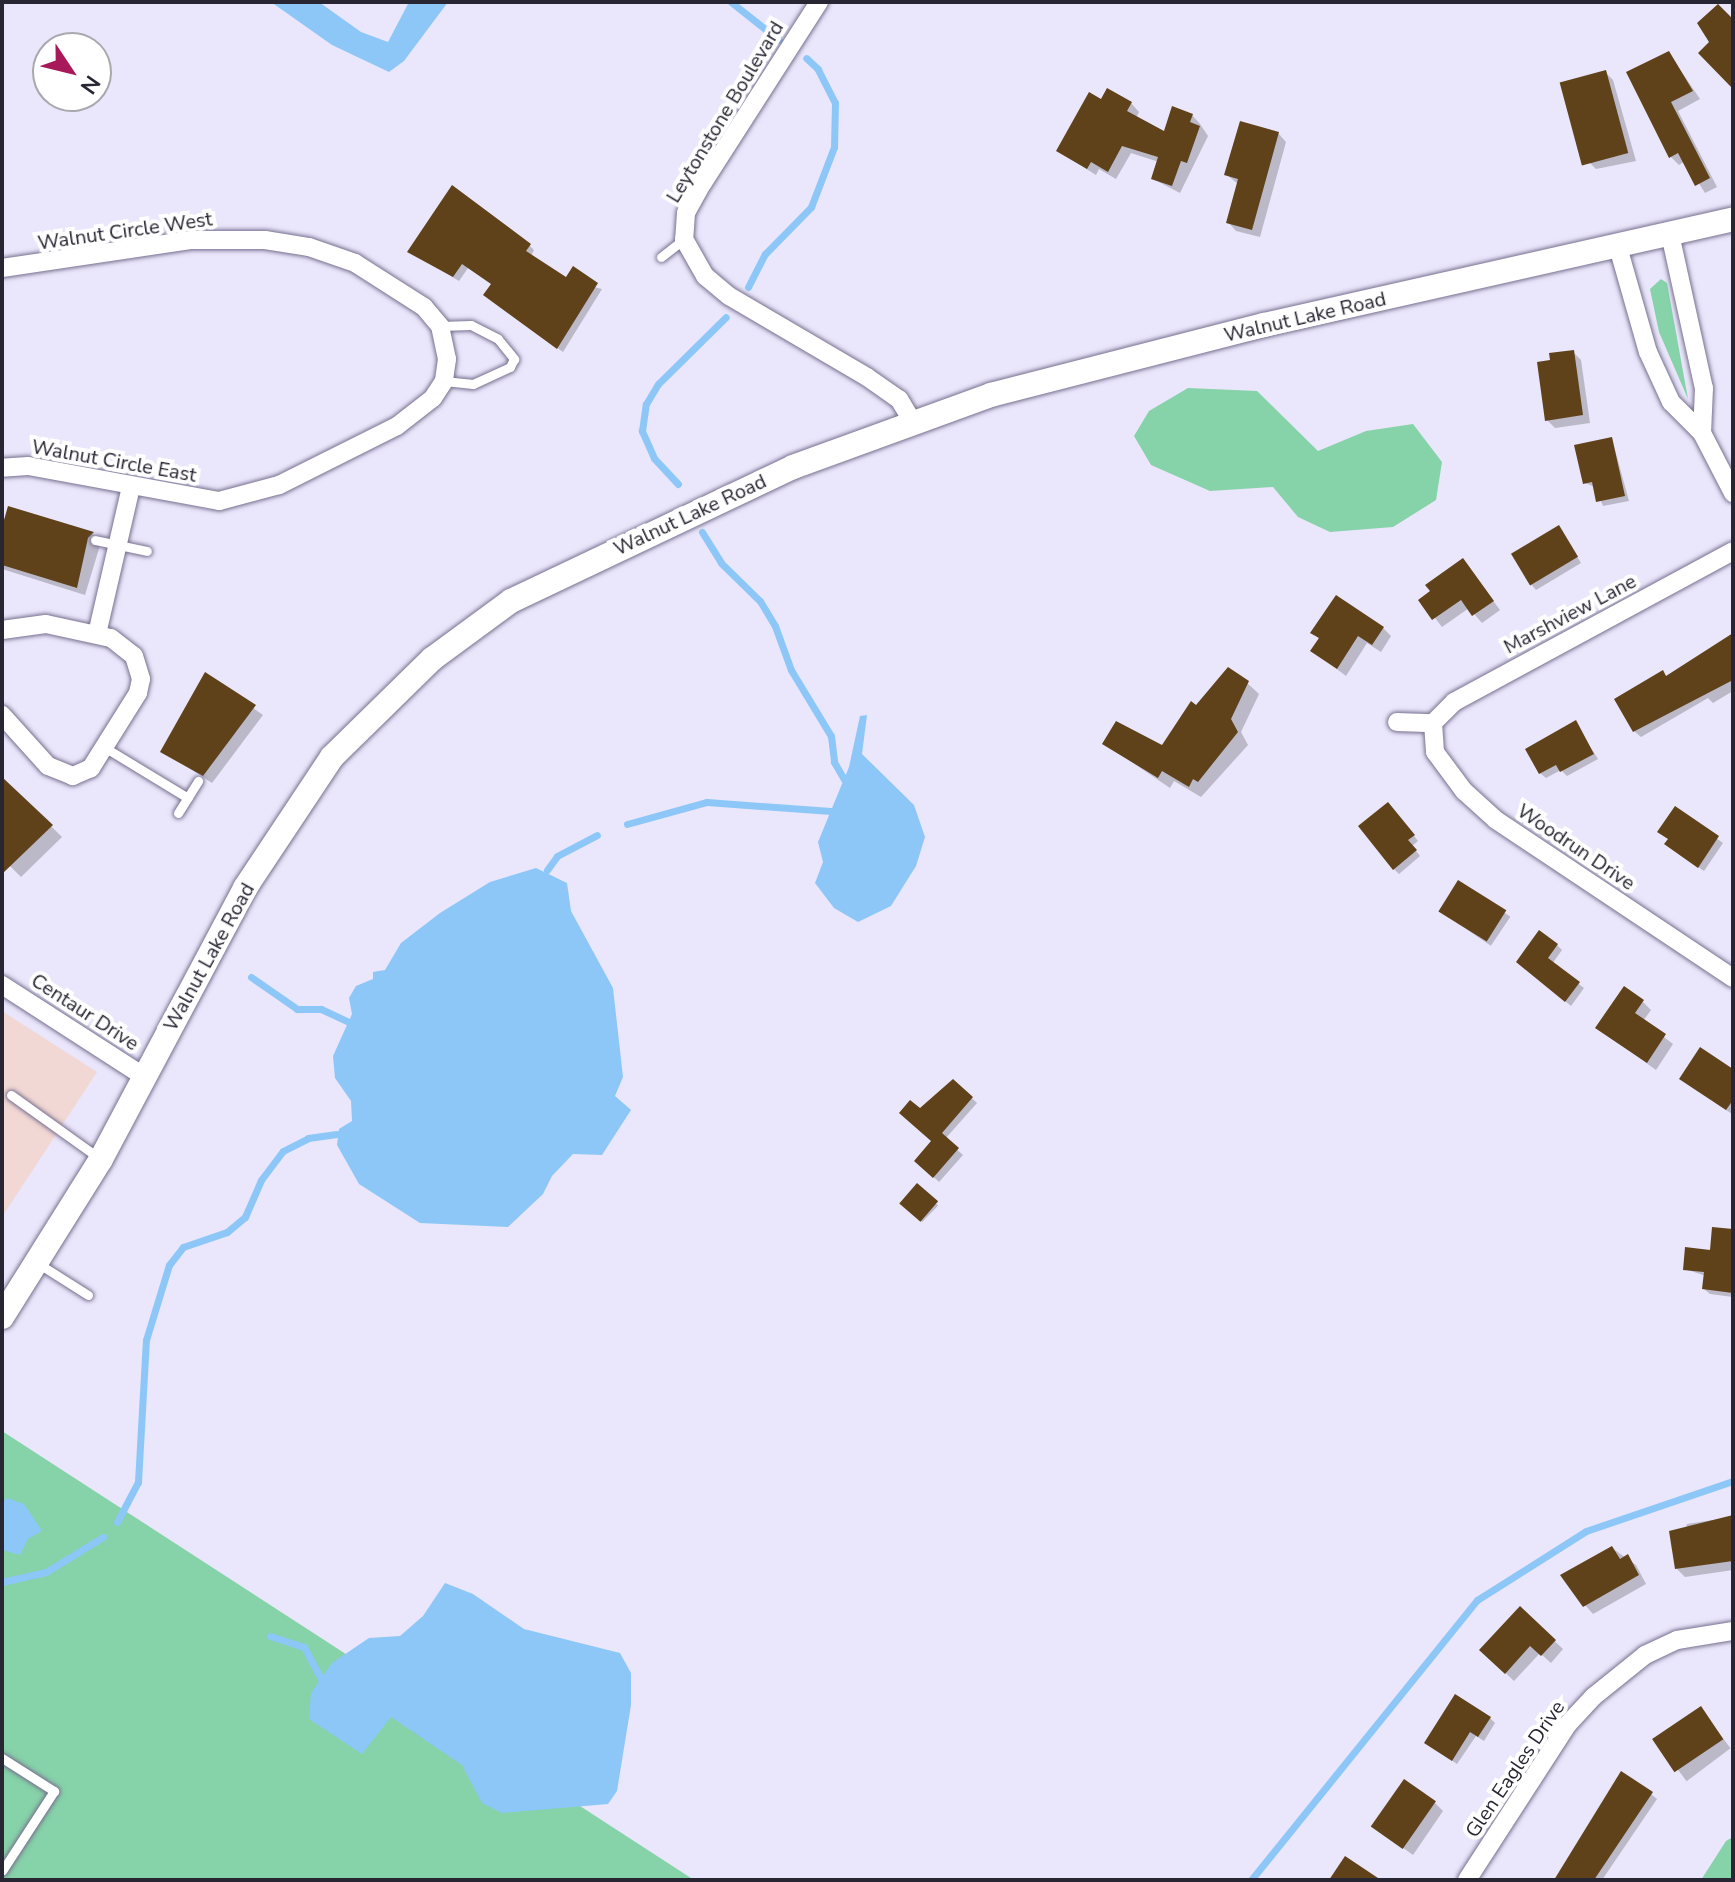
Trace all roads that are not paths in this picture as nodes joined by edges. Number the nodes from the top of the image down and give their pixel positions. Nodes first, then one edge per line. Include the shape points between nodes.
1 (819, 2) edge
2 (1733, 219) edge
3 (1670, 234) junction
4 (684, 239) junction
5 (1618, 247) junction
6 (661, 257) dead end
7 (2, 268) edge
8 (440, 326) junction
9 (444, 381) junction
10 (912, 421) junction
11 (1702, 433) junction
12 (2, 468) edge
13 (131, 487) junction
14 (1733, 493) edge
15 (95, 540) dead end
16 (117, 545) junction
17 (147, 551) dead end
18 (1733, 551) edge
19 (2, 630) edge
20 (97, 634) junction
21 (2, 715) edge
22 (1397, 722) dead end
23 (1433, 723) junction
24 (104, 747) junction
25 (198, 781) dead end
26 (188, 798) junction
27 (178, 813) dead end
28 (1733, 978) edge
29 (2, 985) edge
30 (145, 1077) junction
31 (11, 1095) dead end
32 (101, 1159) junction
33 (36, 1262) junction
34 (88, 1295) dead end
35 (2, 1317) edge
36 (1733, 1631) edge
37 (2, 1759) edge
38 (2, 1871) edge
39 (1467, 1880) edge

1 - 4 street, Leytonstone Boulevard via 702,184 686,213
2 - 3 street, Walnut Lake Road
3 - 5 street, Walnut Lake Road
3 - 11 street via 1704,388
4 - 6 lane
4 - 10 street via 705,276 729,296 867,377 899,399
5 - 10 street, Walnut Lake Road via 1185,344 1007,390
5 - 11 street via 1671,402
7 - 8 street, Walnut Circle West via 192,240 265,240 355,263 406,293
8 - 9 street via 447,359
8 - 9 lane via 471,325 498,339 514,359 510,367 473,384
9 - 13 street, Walnut Circle East via 433,398 397,426 279,485 219,501
10 - 30 street, Walnut Lake Road via 793,467 571,570 511,601 442,650 332,757 285,823
11 - 14 street
12 - 13 street, Walnut Circle East via 28,466
13 - 16 street
15 - 16 lane
16 - 17 lane
16 - 20 street
18 - 23 street, Marshview Lane via 1454,702
19 - 20 street via 46,624
20 - 24 street via 125,646 141,679 138,693
21 - 24 street via 61,775 83,773
22 - 23 street
23 - 28 street, Woodrun Drive via 1435,752 1464,791 1496,820
24 - 26 lane
25 - 26 lane
26 - 27 lane
29 - 30 street, Centaur Drive
30 - 32 street, Walnut Lake Road
31 - 32 lane
32 - 33 street, Walnut Lake Road
33 - 34 lane
33 - 35 street, Walnut Lake Road
36 - 39 street, Glen Eagles Drive via 1677,1640 1645,1655 1593,1697 1568,1724
37 - 38 lane via 54,1791

